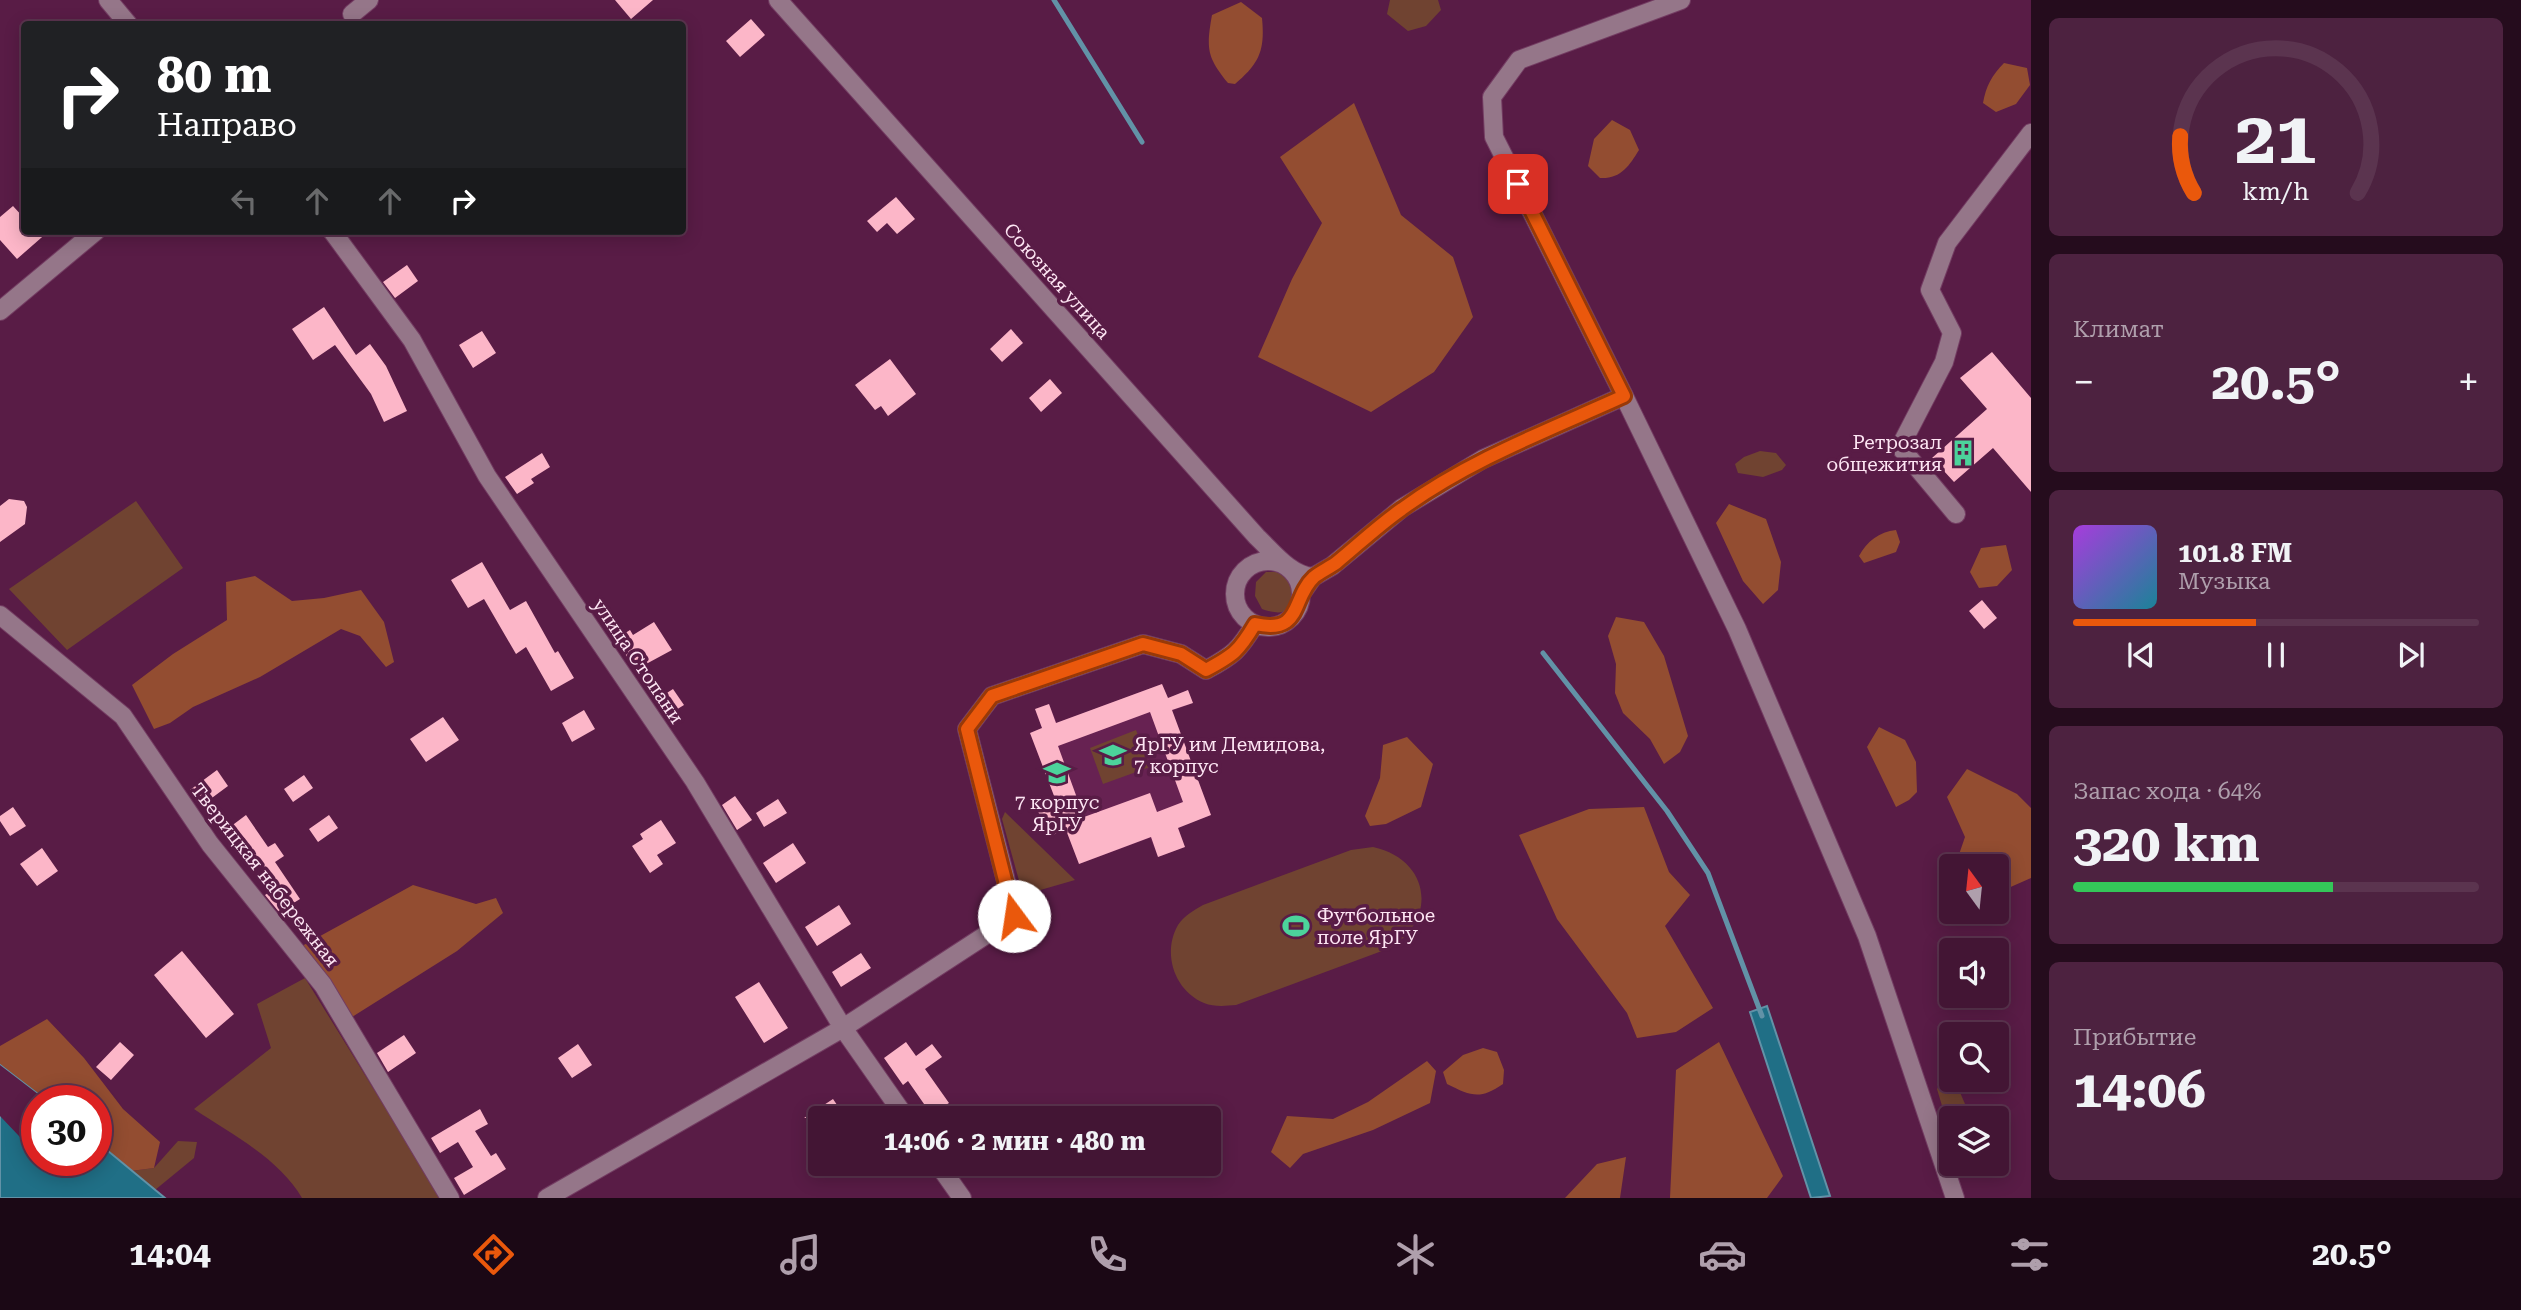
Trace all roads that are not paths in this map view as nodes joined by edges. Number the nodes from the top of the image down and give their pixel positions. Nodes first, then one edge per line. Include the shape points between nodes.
1 (108, 0) edge
2 (369, 0) edge
3 (778, 0) edge
4 (1681, 0) edge
5 (352, 14) dead end
6 (126, 21) edge
7 (2031, 133) edge
8 (91, 235) edge
9 (335, 235) edge
10 (0, 311) edge
11 (1624, 396) junction
12 (1956, 514) dead end
13 (1287, 566) junction
14 (1313, 578) junction
15 (1301, 594) junction
16 (0, 615) edge
17 (1255, 624) junction
18 (843, 1028) junction
19 (898, 1106) edge
20 (946, 1176) edge
21 (450, 1198) edge
22 (547, 1198) edge
23 (962, 1198) edge
24 (1955, 1198) edge

1 - 6 street
2 - 5 street
3 - 13 street, Союзная улица
4 - 11 street via 1519,60 1492,97 1494,137
7 - 12 street via 1947,243 1930,290 1952,333 1944,362 1900,447
8 - 10 street
9 - 18 street, улица Стопани via 412,340 487,476 695,782
11 - 14 street via 1483,459 1402,508
11 - 24 street via 1737,629 1862,923
13 - 14 street, Союзная улица
13 - 15 street via 1300,583
13 - 17 street via 1256,563 1239,578 1236,600
14 - 15 street
15 - 17 street via 1286,621
16 - 21 street, Тверицкая набережная via 123,716 210,844 323,985
17 - 18 street via 1239,649 1206,670 1181,654 1143,644 992,696 967,729 1014,916
18 - 19 street, улица Стопани
18 - 22 street
20 - 23 street

